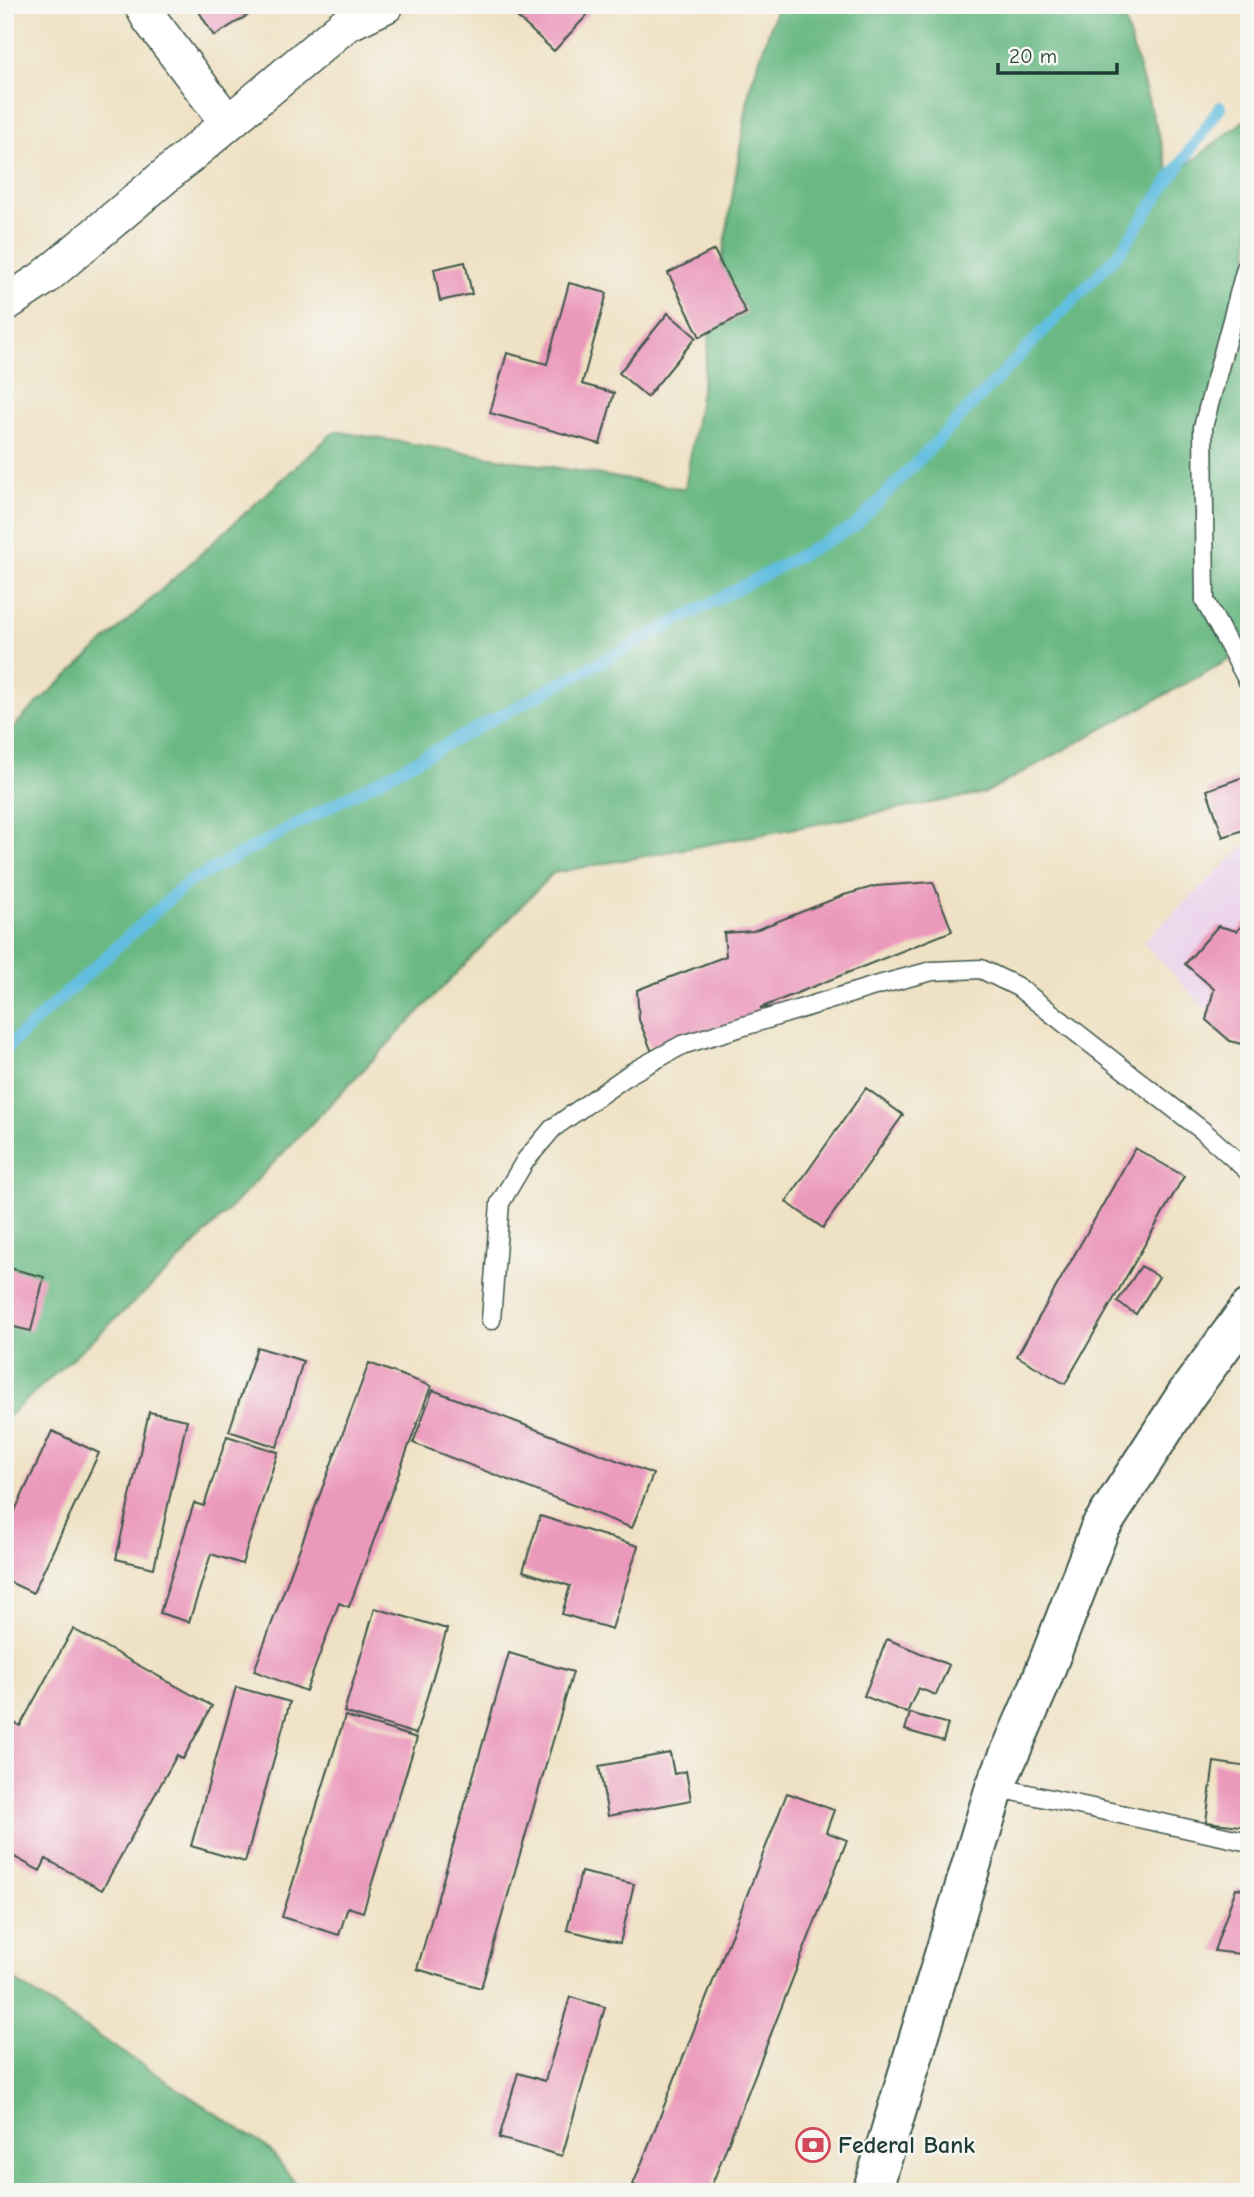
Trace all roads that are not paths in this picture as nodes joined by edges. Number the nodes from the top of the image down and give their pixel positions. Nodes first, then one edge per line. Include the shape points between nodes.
1 (142, 5) edge
2 (386, 5) edge
3 (228, 123) junction
4 (1246, 268) dead end
5 (5, 304) edge
6 (1249, 682) edge
7 (1249, 1172) edge
8 (1249, 1309) edge
9 (491, 1320) dead end
10 (995, 1787) junction
11 (1249, 1842) edge
12 (872, 2192) edge

1 - 3 street
2 - 3 street via 346,24
3 - 5 street via 44,278
4 - 6 lane via 1203,428 1205,601
7 - 9 lane via 1018,987 981,970 932,971 681,1045 631,1073 554,1128 524,1160 500,1203
8 - 10 main road via 1186,1395 1100,1528
10 - 11 lane
10 - 12 main road

